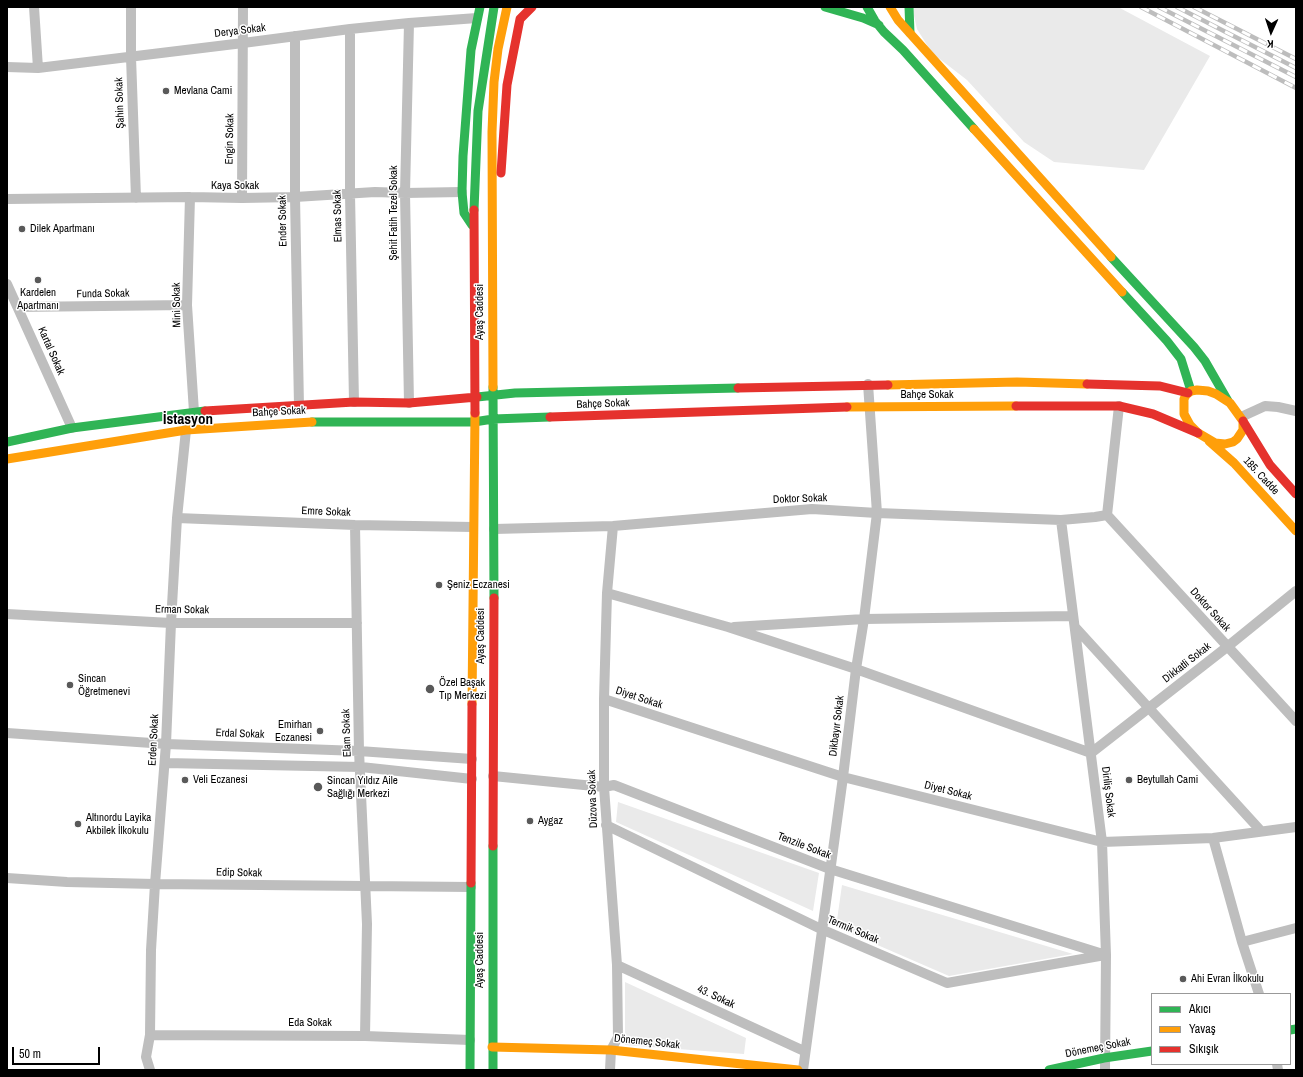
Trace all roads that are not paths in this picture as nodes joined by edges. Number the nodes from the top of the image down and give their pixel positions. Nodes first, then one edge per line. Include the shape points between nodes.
1 (34, 7) edge
2 (131, 7) edge
3 (243, 7) edge
4 (480, 7) edge
5 (494, 7) edge
6 (507, 7) edge
7 (522, 7) edge
8 (532, 7) edge
9 (825, 7) edge
10 (867, 7) edge
11 (890, 7) edge
12 (909, 7) edge
13 (477, 18) junction
14 (520, 19) junction
15 (409, 23) junction
16 (878, 25) junction
17 (350, 29) junction
18 (910, 33) junction
19 (295, 36) junction
20 (243, 43) junction
21 (131, 57) junction
22 (7, 67) edge
23 (38, 68) junction
24 (462, 192) junction
25 (405, 193) junction
26 (350, 194) junction
27 (190, 197) junction
28 (295, 197) junction
29 (136, 198) junction
30 (242, 198) junction
31 (7, 199) edge
32 (492, 227) junction
33 (473, 228) junction
34 (7, 284) edge
35 (187, 305) junction
36 (18, 307) junction
37 (868, 384) junction
38 (1189, 392) junction
39 (493, 395) junction
40 (474, 396) junction
41 (1228, 401) junction
42 (354, 402) junction
43 (409, 403) junction
44 (299, 406) junction
45 (870, 406) junction
46 (1119, 406) junction
47 (1296, 411) edge
48 (194, 412) junction
49 (493, 419) junction
50 (1242, 419) junction
51 (474, 422) junction
52 (72, 428) junction
53 (186, 430) junction
54 (1198, 433) junction
55 (1206, 439) junction
56 (7, 442) edge
57 (7, 459) edge
58 (1296, 494) edge
59 (877, 513) junction
60 (1107, 515) junction
61 (178, 518) junction
62 (1061, 520) junction
63 (355, 525) junction
64 (613, 526) junction
65 (473, 527) junction
66 (494, 529) junction
67 (1296, 531) edge
68 (1296, 591) edge
69 (607, 593) junction
70 (7, 614) edge
71 (864, 619) junction
72 (1074, 622) junction
73 (171, 623) junction
74 (357, 623) junction
75 (728, 627) junction
76 (1227, 647) junction
77 (856, 669) junction
78 (604, 699) junction
79 (1149, 708) junction
80 (1296, 721) edge
81 (7, 732) edge
82 (166, 744) junction
83 (359, 751) junction
84 (1091, 753) junction
85 (472, 759) junction
86 (165, 763) junction
87 (361, 768) junction
88 (493, 776) junction
89 (843, 777) junction
90 (472, 779) junction
91 (604, 787) junction
92 (606, 825) junction
93 (1296, 827) edge
94 (1262, 831) junction
95 (1213, 838) junction
96 (1102, 842) junction
97 (830, 869) junction
98 (7, 878) edge
99 (154, 884) junction
100 (365, 886) junction
101 (471, 887) junction
102 (1296, 928) edge
103 (821, 929) junction
104 (1242, 942) junction
105 (1106, 955) junction
106 (617, 965) junction
107 (1259, 993) edge
108 (150, 1035) junction
109 (365, 1036) junction
110 (470, 1040) junction
111 (492, 1047) junction
112 (611, 1050) junction
113 (804, 1051) junction
114 (1151, 1051) edge
115 (1104, 1058) junction
116 (150, 1070) edge
117 (470, 1070) edge
118 (493, 1070) edge
119 (610, 1070) edge
120 (798, 1070) edge
121 (803, 1070) edge
122 (1049, 1070) edge
123 (1105, 1070) edge

1 - 23 street
2 - 21 street, Şahin Sokak
3 - 20 street, Engin Sokak
4 - 13 street
5 - 33 street, Ayaş Caddesi via 478,111
6 - 32 street, Ayaş Caddesi via 494,82
7 - 14 street
8 - 14 street
9 - 16 street
10 - 16 street
11 - 18 street
12 - 18 street
13 - 15 street, Derya Sokak
13 - 24 street via 467,93
14 - 32 street via 508,85 498,206
15 - 17 street, Derya Sokak
15 - 25 street, Şehit Fatih Tezel Sokak
16 - 38 street via 1167,341 1180,359
17 - 19 street, Derya Sokak
17 - 26 street, Elmas Sokak
18 - 41 street via 1194,347
19 - 20 street, Derya Sokak
19 - 28 street, Ender Sokak
20 - 21 street, Derya Sokak
20 - 30 street, Engin Sokak
21 - 23 street, Derya Sokak
21 - 29 street, Şahin Sokak
22 - 23 street, Derya Sokak
24 - 25 street, Kaya Sokak
24 - 33 street via 464,213
25 - 26 street, Kaya Sokak
25 - 43 street, Şehit Fatih Tezel Sokak
26 - 28 street, Kaya Sokak
26 - 42 street, Elmas Sokak
27 - 29 street, Kaya Sokak
27 - 30 street, Kaya Sokak
27 - 35 street, Mini Sokak
28 - 30 street, Kaya Sokak
28 - 44 street, Ender Sokak
29 - 31 street, Kaya Sokak
32 - 39 street, Ayaş Caddesi
33 - 40 street, Ayaş Caddesi
34 - 36 street, Kartal Sokak
35 - 36 street, Funda Sokak
35 - 48 street, Mini Sokak
36 - 52 street, Kartal Sokak
37 - 38 street, Bahçe Sokak via 1017,382 1160,386
37 - 39 street, Bahçe Sokak via 514,392
37 - 45 street, Dikbayır Sokak
38 - 41 street via 1208,390
38 - 54 street via 1184,399 1184,414
39 - 40 street, Bahçe Sokak
39 - 49 street, Ayaş Caddesi
40 - 43 street, Bahçe Sokak
40 - 51 street, Ayaş Caddesi
41 - 50 street
42 - 43 street, Bahçe Sokak
42 - 44 street, Bahçe Sokak
44 - 48 street, Bahçe Sokak
45 - 46 street, Bahçe Sokak
45 - 49 street, Bahçe Sokak
45 - 59 street, Dikbayır Sokak
46 - 54 street, Bahçe Sokak via 1153,414
46 - 60 street
47 - 50 street via 1265,406
48 - 52 street, Bahçe Sokak
48 - 53 street, Erden Sokak
49 - 51 street, Bahçe Sokak
49 - 66 street, Ayaş Caddesi
50 - 55 street via 1243,430 1233,442 1215,443
50 - 58 street, 185. Cadde via 1270,465
51 - 53 street, Bahçe Sokak via 299,422
51 - 65 street, Ayaş Caddesi
52 - 56 street, Bahçe Sokak
53 - 57 street, Bahçe Sokak
53 - 61 street, Erden Sokak
54 - 55 street
55 - 67 street, 185. Cadde via 1234,463
59 - 62 street, Doktor Sokak
59 - 64 street, Doktor Sokak via 812,509
59 - 71 street, Dikbayır Sokak
60 - 62 street, Doktor Sokak
60 - 76 street, Doktor Sokak
61 - 63 street, Emre Sokak
61 - 73 street, Erden Sokak
62 - 72 street, Diriliş Sokak
63 - 65 street, Emre Sokak
63 - 74 street, Elam Sokak
64 - 66 street, Doktor Sokak
64 - 69 street, Düzova Sokak
65 - 85 street, Ayaş Caddesi
66 - 88 street, Ayaş Caddesi
68 - 76 street, Dikkatli Sokak
69 - 75 street
69 - 78 street, Düzova Sokak
70 - 73 street, Erman Sokak
71 - 72 street
71 - 75 street
71 - 77 street, Dikbayır Sokak
72 - 79 street
72 - 84 street, Diriliş Sokak
73 - 74 street, Erman Sokak
73 - 82 street, Erden Sokak
74 - 83 street, Elam Sokak
75 - 77 street
76 - 79 street, Dikkatli Sokak
76 - 80 street, Doktor Sokak
77 - 84 street
77 - 89 street, Dikbayır Sokak
78 - 89 street, Diyet Sokak
78 - 91 street, Düzova Sokak
79 - 84 street, Dikkatli Sokak
79 - 94 street
81 - 82 street, Erdal Sokak
82 - 83 street, Erdal Sokak
82 - 86 street, Erden Sokak
83 - 85 street, Erdal Sokak
83 - 87 street, Elam Sokak
84 - 96 street, Diriliş Sokak
85 - 90 street, Ayaş Caddesi
86 - 87 street
86 - 99 street, Erden Sokak
87 - 90 street
87 - 100 street, Elam Sokak
88 - 91 street, Tenzile Sokak
88 - 111 street, Ayaş Caddesi
89 - 96 street, Diyet Sokak
89 - 97 street, Dikbayır Sokak
90 - 101 street, Ayaş Caddesi
91 - 92 street, Düzova Sokak
91 - 97 street, Tenzile Sokak via 614,785
92 - 103 street, Termik Sokak
92 - 106 street, Düzova Sokak
93 - 94 street, Diyet Sokak
94 - 95 street, Diyet Sokak
95 - 96 street, Diyet Sokak
95 - 104 street
96 - 105 street, Diriliş Sokak
97 - 103 street, Dikbayır Sokak
97 - 105 street, Tenzile Sokak
98 - 99 street, Edip Sokak
99 - 100 street, Edip Sokak
99 - 108 street, Erden Sokak
100 - 101 street, Edip Sokak
100 - 109 street, Elam Sokak
101 - 110 street, Ayaş Caddesi
102 - 104 street
103 - 105 street, Termik Sokak via 947,983
103 - 113 street, Dikbayır Sokak
104 - 107 street
105 - 115 street, Diriliş Sokak
106 - 112 street, Düzova Sokak via 618,1037
106 - 113 street, 43. Sokak
108 - 109 street, Eda Sokak
108 - 116 street, Erden Sokak via 146,1057
109 - 110 street, Eda Sokak
110 - 117 street, Ayaş Caddesi
111 - 112 street, Dönemeç Sokak
111 - 118 street, Ayaş Caddesi
112 - 119 street, Düzova Sokak
112 - 120 street, Dönemeç Sokak
113 - 121 street, Dikbayır Sokak
114 - 115 street, Dönemeç Sokak
115 - 122 street, Dönemeç Sokak
115 - 123 street, Diriliş Sokak

